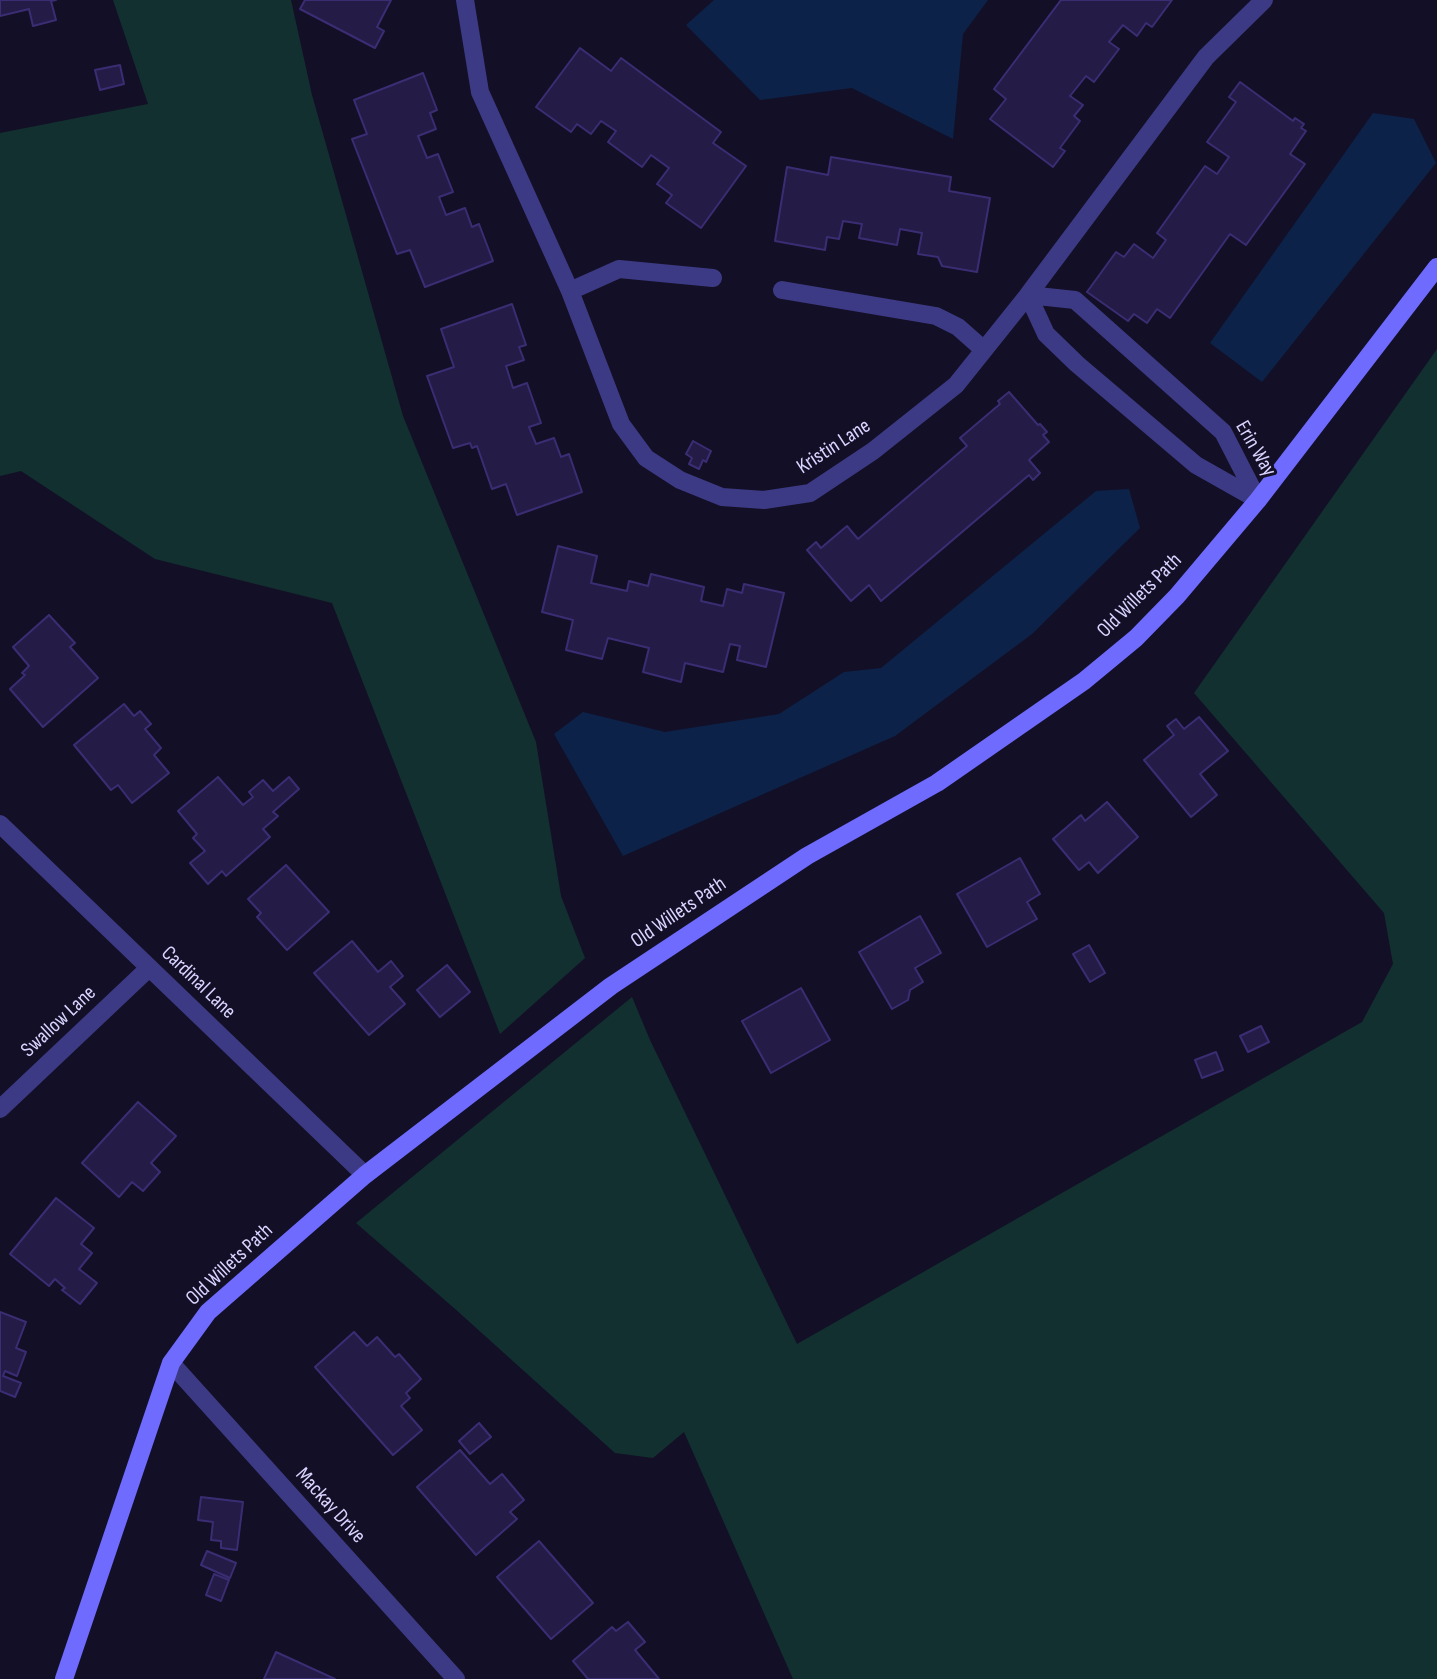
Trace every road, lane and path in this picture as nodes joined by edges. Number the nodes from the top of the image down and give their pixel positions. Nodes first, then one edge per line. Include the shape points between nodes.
1 (465, 0) edge
2 (1264, 0) edge
3 (1437, 267) edge
4 (713, 278) dead end
5 (782, 290) dead end
6 (570, 292) junction
7 (1028, 295) junction
8 (984, 350) junction
9 (1258, 500) junction
10 (0, 824) edge
11 (149, 968) junction
12 (0, 1109) edge
13 (365, 1175) junction
14 (170, 1363) junction
15 (64, 1679) edge
16 (456, 1679) edge

1 - 6 street, Kristin Lane via 480,92
2 - 7 street, Kristin Lane via 1206,57
3 - 9 main road, Old Willets Path
4 - 6 street via 619,269
5 - 8 street via 936,316 958,327
6 - 8 street, Kristin Lane via 629,436 657,466 722,497 764,500 810,493 873,451 956,385
7 - 8 street, Kristin Lane
7 - 9 street, Erin Way via 1046,334 1077,364 1196,465
7 - 9 street, Erin Way via 1075,300 1223,432
9 - 13 main road, Old Willets Path via 1177,596 1084,681 937,783 807,856 611,986
10 - 11 street, Cardinal Lane
11 - 12 street, Swallow Lane
11 - 13 street, Cardinal Lane
13 - 14 main road, Old Willets Path via 208,1312
14 - 15 main road, Old Willets Path
14 - 16 street, Mackay Drive

